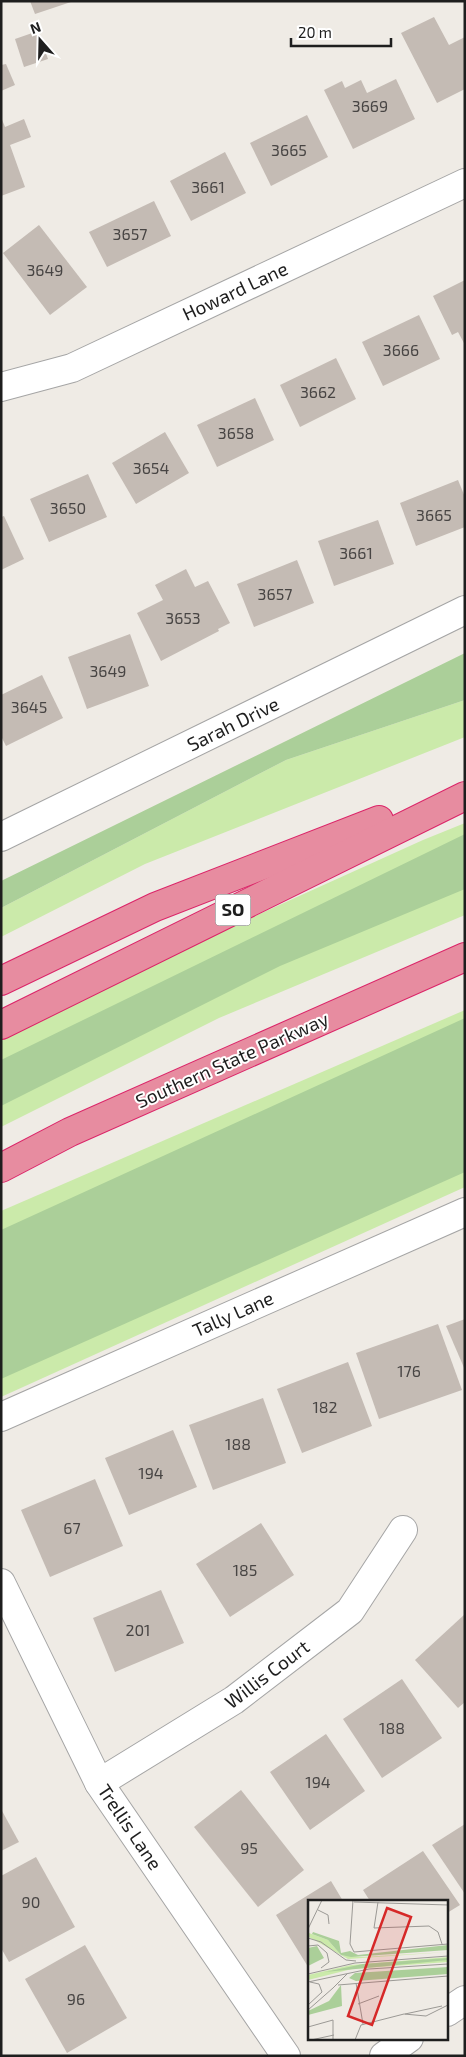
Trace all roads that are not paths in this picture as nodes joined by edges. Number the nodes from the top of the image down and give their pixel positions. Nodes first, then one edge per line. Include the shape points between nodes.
1 (465, 182) edge
2 (1, 387) edge
3 (465, 610) edge
4 (465, 787) edge
5 (465, 796) edge
6 (1, 837) edge
7 (465, 957) edge
8 (1, 982) edge
9 (1, 1025) edge
10 (1, 1168) edge
11 (465, 1212) edge
12 (1, 1417) edge
13 (403, 1530) dead end
14 (1, 1583) edge
15 (99, 1783) junction
16 (465, 2000) edge
17 (448, 2011) edge
18 (406, 2040) edge
19 (286, 2056) edge
20 (384, 2056) edge

1 - 2 street, Howard Lane via 72,368
3 - 6 street, Sarah Drive
4 - 8 highway via 155,907
5 - 9 highway, SO
7 - 10 highway, Southern State Parkway via 70,1132
11 - 12 street, Tally Lane
13 - 15 street, Willis Court via 350,1611 234,1700
14 - 15 street, Trellis Lane
15 - 19 street, Trellis Lane
16 - 17 street
18 - 20 street

